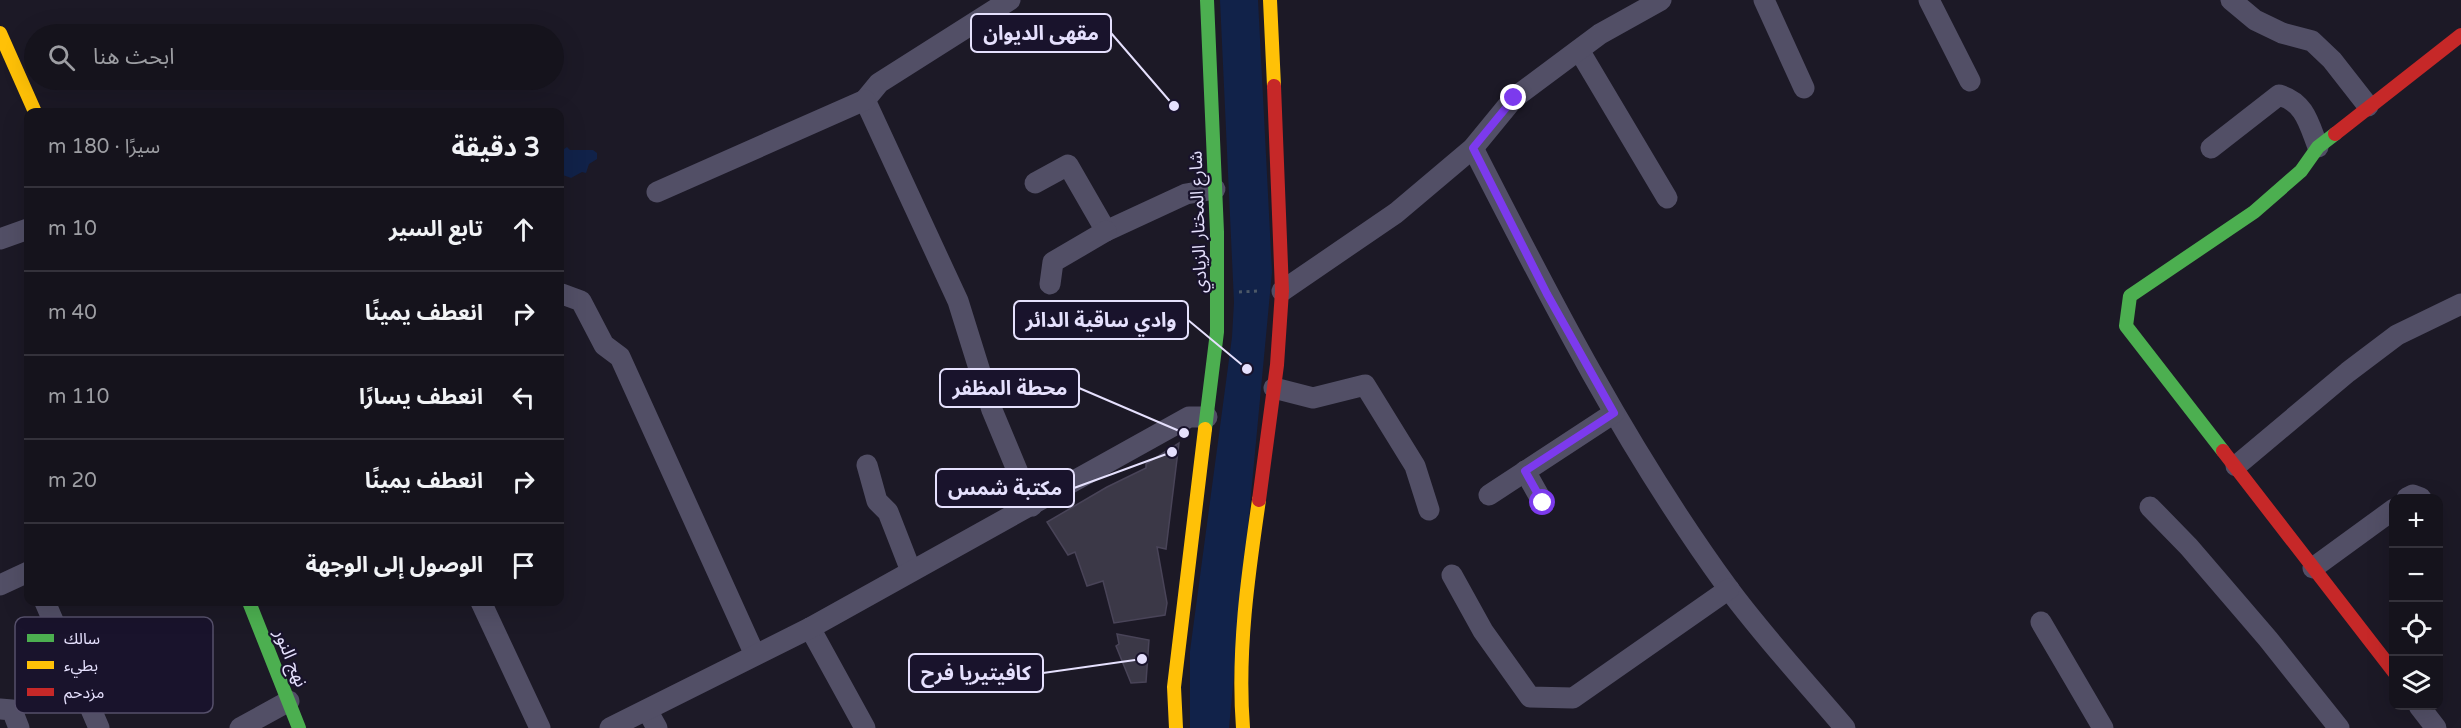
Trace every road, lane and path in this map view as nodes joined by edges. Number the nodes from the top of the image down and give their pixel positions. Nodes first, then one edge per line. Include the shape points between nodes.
1 (1010, 0) edge
2 (1207, 0) edge
3 (1270, 0) edge
4 (1661, 0) edge
5 (1764, 0) edge
6 (1929, 0) edge
7 (2231, 0) edge
8 (1629, 8) edge
9 (0, 33) edge
10 (2461, 36) edge
11 (1579, 50) junction
12 (1970, 81) dead end
13 (24, 87) edge
14 (1804, 88) dead end
15 (25, 90) edge
16 (865, 100) junction
17 (2368, 106) junction
18 (33, 108) edge
19 (2318, 147) junction
20 (1473, 148) junction
21 (2211, 148) dead end
22 (1035, 183) dead end
23 (1215, 189) junction
24 (657, 192) dead end
25 (1667, 198) dead end
26 (24, 230) edge
27 (1106, 231) junction
28 (0, 239) edge
29 (1050, 284) dead end
30 (1282, 291) junction
31 (1219, 292) junction
32 (564, 295) edge
33 (2461, 304) edge
34 (1274, 388) junction
35 (1614, 413) junction
36 (1207, 417) junction
37 (867, 465) dead end
38 (2236, 466) junction
39 (1525, 471) junction
40 (1489, 495) dead end
41 (1543, 503) dead end
42 (1032, 506) junction
43 (2150, 507) dead end
44 (1429, 510) dead end
45 (2389, 513) edge
46 (2313, 568) junction
47 (911, 571) junction
48 (24, 574) edge
49 (1452, 575) dead end
50 (0, 585) edge
51 (1729, 589) junction
52 (251, 606) edge
53 (483, 606) edge
54 (2041, 622) dead end
55 (810, 628) junction
56 (755, 655) junction
57 (2389, 666) edge
58 (289, 701) junction
59 (0, 710) edge
60 (2423, 710) edge
61 (93, 713) edge
62 (652, 719) edge
63 (20, 728) edge
64 (99, 728) edge
65 (240, 728) edge
66 (299, 728) edge
67 (540, 728) edge
68 (610, 728) edge
69 (865, 728) edge
70 (1176, 728) edge
71 (1242, 728) edge
72 (1845, 728) edge
73 (2103, 728) edge
74 (2339, 728) edge
75 (2436, 728) edge

1 - 16 street via 879,83
2 - 23 street, شارع المختار الزيادي
3 - 30 street
4 - 8 street
5 - 14 street
6 - 12 street
7 - 17 street via 2264,24 2312,41
8 - 11 street
9 - 13 street
10 - 17 street
11 - 20 street via 1514,98
11 - 25 street
15 - 18 street
16 - 24 street
16 - 42 street via 958,302 992,410
17 - 19 street
19 - 21 street via 2307,117 2293,98 2279,95
19 - 38 street via 2301,171 2254,212 2130,296 2126,326
20 - 30 street via 1396,213
20 - 35 street via 1547,294
22 - 27 street via 1068,165
23 - 27 street via 1186,194
23 - 31 street, شارع المختار الزيادي
26 - 28 street
27 - 29 street via 1053,262
30 - 31 path
30 - 34 street
31 - 36 street, شارع المختار الزيادي
32 - 56 street via 581,302 604,345 620,357
33 - 38 street via 2397,335
34 - 44 street via 1313,398 1365,385 1415,466
34 - 71 street via 1240,660
35 - 39 street
35 - 51 street
36 - 42 street via 1189,417
36 - 70 street, شارع المختار الزيادي via 1174,687
37 - 47 street via 877,501 888,512
38 - 46 street
39 - 40 street
39 - 41 street
42 - 47 street
43 - 74 street via 2268,639
45 - 46 street
46 - 57 street
47 - 55 street
48 - 50 street
49 - 51 street via 1483,631 1530,697 1551,699 1573,698
51 - 72 street
52 - 58 street, نهج النور
53 - 67 street
54 - 73 street
55 - 56 street
55 - 69 street
56 - 62 street
58 - 65 street
58 - 66 street, نهج النور
59 - 63 street via 12,710
60 - 75 street
61 - 64 street
62 - 68 street

